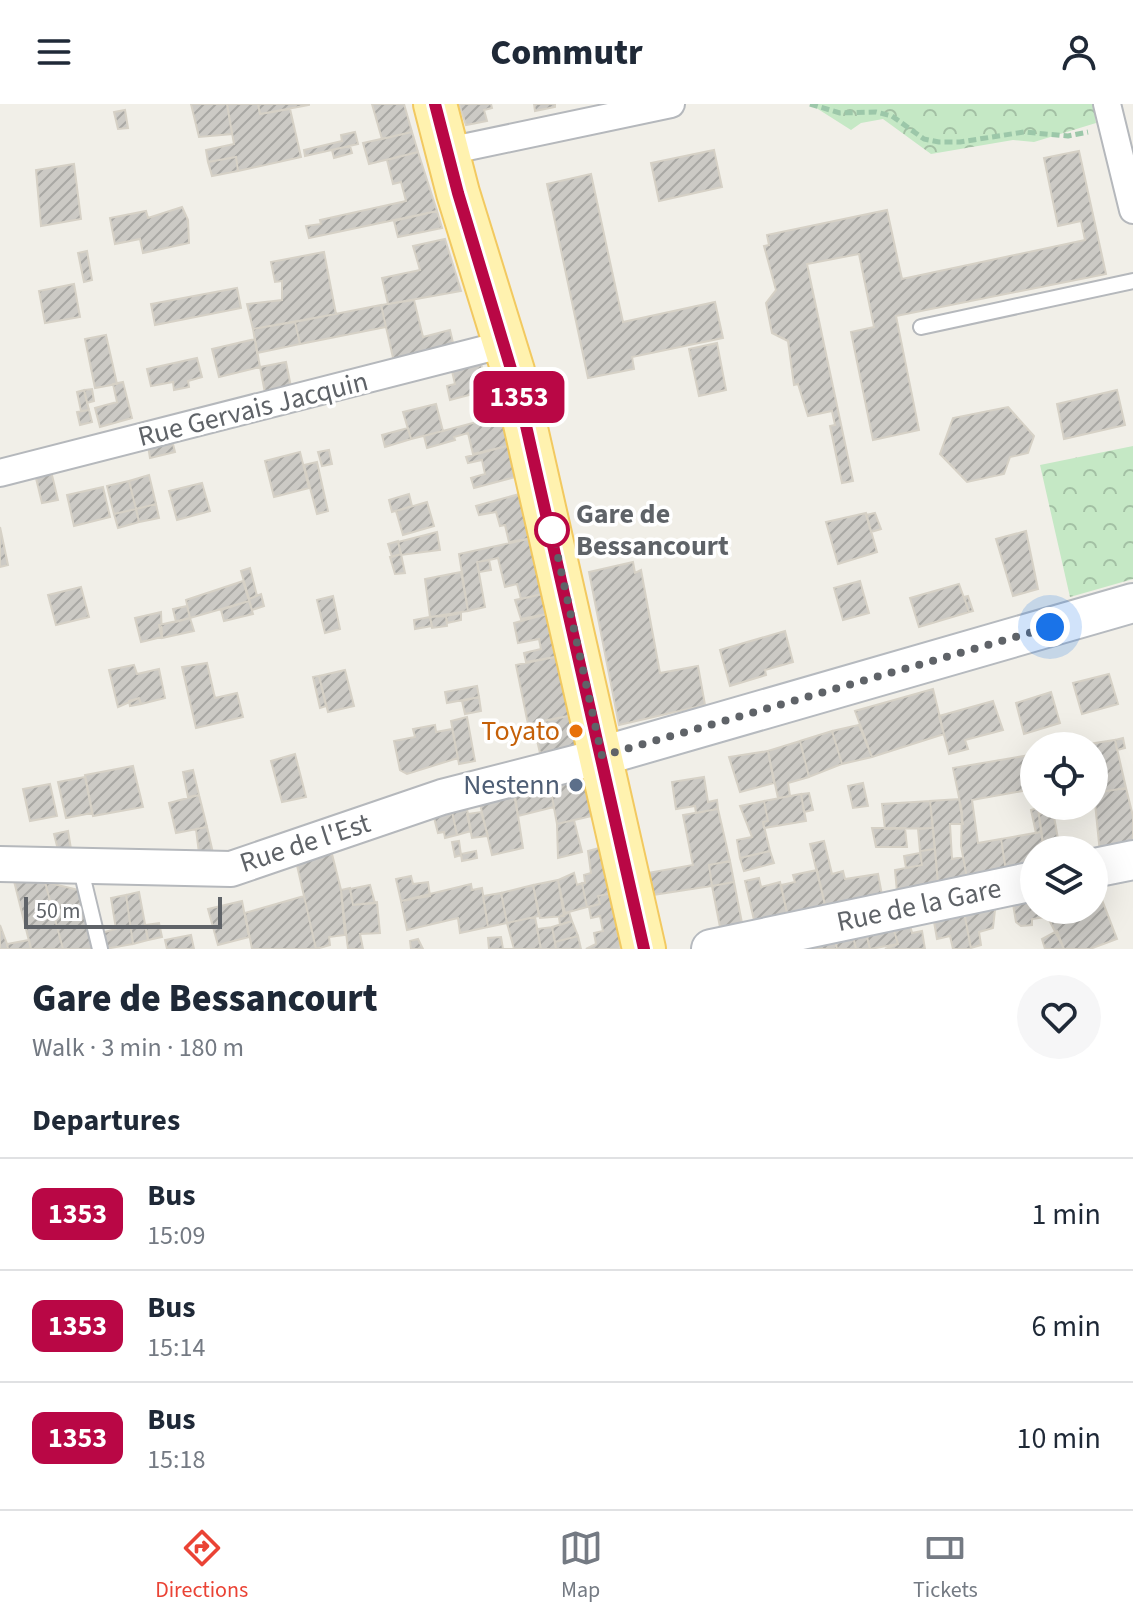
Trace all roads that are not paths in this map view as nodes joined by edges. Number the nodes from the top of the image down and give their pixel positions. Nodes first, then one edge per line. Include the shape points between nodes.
1 (435, 104) edge
2 (671, 104) edge
3 (1110, 115) edge
4 (465, 148) junction
5 (1133, 210) edge
6 (1133, 281) edge
7 (921, 327) dead end
8 (505, 344) junction
9 (0, 473) edge
10 (1133, 603) edge
11 (602, 756) junction
12 (0, 864) edge
13 (80, 866) junction
14 (1020, 884) edge
15 (100, 949) edge
16 (644, 949) edge
17 (711, 949) edge

1 - 4 main road
2 - 4 street
3 - 5 street
4 - 8 main road
6 - 7 lane
8 - 9 street, Rue Gervais Jacquin
8 - 11 main road
10 - 11 main road
11 - 13 street, Rue de l'Est via 442,797 231,869
11 - 16 main road
12 - 13 street, Rue de l'Est
13 - 15 lane
14 - 17 main road, Rue de la Gare

